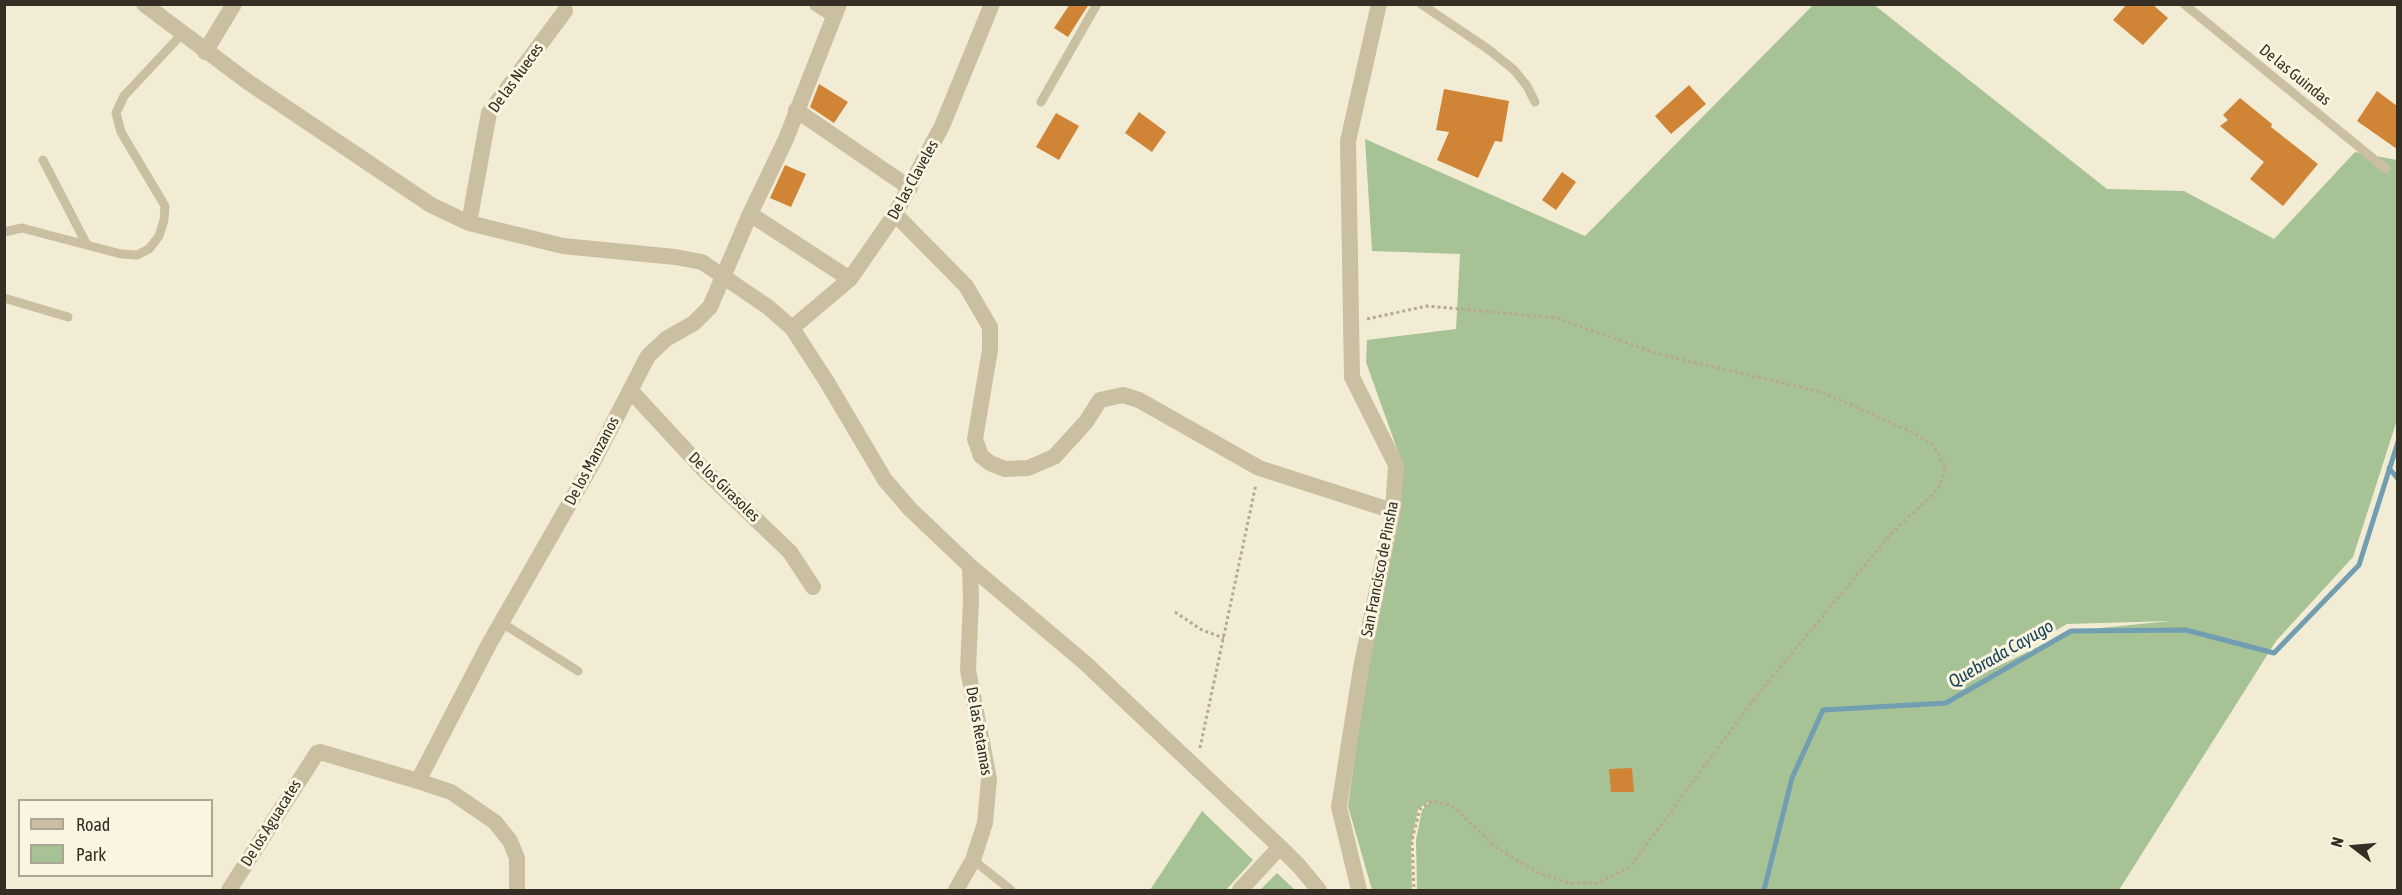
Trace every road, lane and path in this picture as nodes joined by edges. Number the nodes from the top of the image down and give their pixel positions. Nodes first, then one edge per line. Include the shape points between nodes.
1 (144, 4) edge
2 (234, 4) edge
3 (817, 4) edge
4 (992, 4) edge
5 (1097, 4) edge
6 (1379, 4) edge
7 (1421, 4) edge
8 (2184, 4) edge
9 (837, 10) edge
10 (565, 11) dead end
11 (182, 34) junction
12 (205, 52) junction
13 (1041, 102) dead end
14 (1535, 102) dead end
15 (796, 110) junction
16 (43, 160) dead end
17 (2386, 170) dead end
18 (910, 188) junction
19 (750, 214) junction
20 (896, 214) junction
21 (469, 223) junction
22 (4, 232) edge
23 (87, 244) junction
24 (722, 278) junction
25 (850, 279) junction
26 (4, 298) edge
27 (68, 317) dead end
28 (1352, 322) junction
29 (792, 328) junction
30 (630, 390) junction
31 (1259, 468) junction
32 (1394, 511) junction
33 (970, 566) junction
34 (813, 586) dead end
35 (1175, 612) dead end
36 (502, 623) junction
37 (1224, 638) junction
38 (578, 671) dead end
39 (1196, 767) junction
40 (418, 781) junction
41 (1280, 847) junction
42 (973, 860) junction
43 (229, 891) edge
44 (518, 891) edge
45 (956, 891) edge
46 (1011, 891) edge
47 (1240, 891) edge
48 (1318, 891) edge
49 (1359, 891) edge
50 (1414, 891) edge

1 - 11 street
2 - 12 street
3 - 9 street
4 - 18 street, De las Claveles via 942,126
5 - 13 lane
6 - 28 street, San Francisco de Pinsha via 1348,141
7 - 14 lane via 1514,70
8 - 17 lane, De las Guindas
9 - 15 street, De los Manzanos
10 - 21 street, De las Nueces via 489,113
11 - 12 street
11 - 23 lane via 124,96 116,113 121,132 165,206 159,236 149,249 137,255
12 - 21 street via 431,205
15 - 18 street
15 - 19 street, De los Manzanos
16 - 23 lane
18 - 20 street, De las Claveles
19 - 24 street, De los Manzanos
19 - 25 street
20 - 25 street, De las Claveles
20 - 31 street via 966,286 990,327 990,350 975,439 981,456 990,463 1005,469 1028,468 1054,458 1100,400 1123,395 1139,400
21 - 24 street via 563,246 702,262
22 - 23 lane via 22,228
24 - 29 street via 768,307
24 - 30 street, De los Manzanos via 710,307 648,356
25 - 29 street, De las Claveles
26 - 27 lane
28 - 32 street, San Francisco de Pinsha via 1352,377 1396,465
28 - 50 path via 1427,306 1557,318 1658,354 1822,392 1914,433 1933,445 1946,468 1938,489 1890,535 1754,699 1630,867 1598,883 1569,883 1539,873 1498,849 1451,805 1432,801 1420,809 1412,840
29 - 33 street via 885,480 937,537
30 - 34 street, De los Girasoles via 704,471 790,552
30 - 36 street, De los Manzanos
31 - 32 street
31 - 37 path
32 - 49 street, San Francisco de Pinsha via 1361,668 1340,807
33 - 39 street via 1084,662
33 - 42 street, De las Retamas via 968,670 989,779 986,823
35 - 37 path via 1202,630
36 - 38 lane
36 - 40 street, De los Manzanos
37 - 39 path
39 - 41 street
40 - 43 street, De los Aguacates via 320,752
40 - 44 street via 451,792 495,822 517,858
41 - 47 street
41 - 48 street
42 - 45 street, De las Retamas
42 - 46 lane

